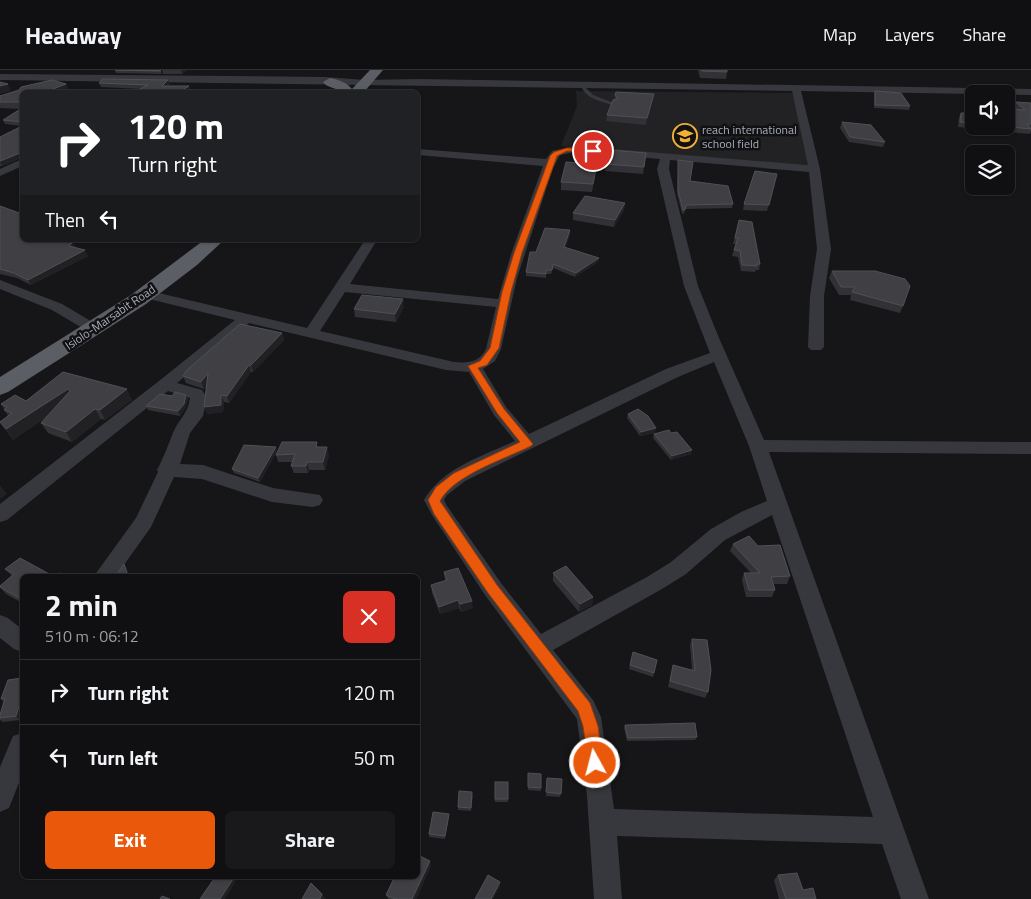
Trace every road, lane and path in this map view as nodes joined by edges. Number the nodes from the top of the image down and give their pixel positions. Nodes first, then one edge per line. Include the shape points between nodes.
1 (0, 77) edge
2 (67, 78) junction
3 (313, 80) junction
4 (330, 82) junction
5 (369, 82) edge
6 (582, 86) junction
7 (33, 88) edge
8 (796, 89) junction
9 (346, 90) edge
10 (1031, 92) edge
11 (614, 104) edge
12 (423, 152) edge
13 (666, 156) junction
14 (20, 163) edge
15 (551, 163) junction
16 (814, 169) junction
17 (0, 173) edge
18 (212, 242) edge
19 (370, 242) edge
20 (0, 284) edge
21 (341, 287) junction
22 (146, 294) junction
23 (504, 304) junction
24 (246, 318) junction
25 (94, 329) junction
26 (311, 333) junction
27 (816, 347) dead end
28 (718, 355) junction
29 (472, 366) junction
30 (165, 385) junction
31 (0, 387) edge
32 (527, 444) junction
33 (758, 446) junction
34 (1031, 448) edge
35 (166, 470) junction
36 (313, 500) dead end
37 (779, 504) junction
38 (0, 515) edge
39 (105, 574) edge
40 (0, 625) edge
41 (20, 640) edge
42 (538, 648) junction
43 (20, 750) edge
44 (0, 799) edge
45 (602, 822) junction
46 (891, 831) junction
47 (608, 899) edge
48 (915, 899) edge

1 - 2 street
2 - 3 street
2 - 7 street
3 - 4 street
3 - 5 street
4 - 5 street
4 - 9 highway
5 - 6 street
6 - 8 street
6 - 11 lane via 593,97
8 - 10 street
8 - 16 street
12 - 15 street
13 - 15 street via 567,150 556,153
13 - 16 street
13 - 28 street via 663,169 676,230 692,286
14 - 17 street
15 - 23 street via 518,253
16 - 27 street via 824,249 816,310
18 - 22 highway, Isiolo-Marsabit Road
19 - 21 street
20 - 25 street via 57,307
21 - 23 street
21 - 26 street
22 - 24 street
22 - 25 highway, Isiolo-Marsabit Road
23 - 29 street via 494,348 484,363
24 - 26 street
24 - 30 street
25 - 31 highway, Isiolo-Marsabit Road
26 - 29 street via 438,363
28 - 32 street
28 - 33 street
29 - 32 street via 500,411
30 - 35 street via 196,394 199,398 194,416 182,432
30 - 38 street
32 - 42 street via 458,476 440,490 434,500 493,589
33 - 34 street
33 - 37 street
35 - 36 street via 204,472 257,492
35 - 39 street via 144,522
37 - 42 street via 739,522 700,548 674,572 633,597 570,627
37 - 46 street
40 - 41 street
42 - 45 street via 589,717
43 - 44 street
45 - 46 street
45 - 47 street
46 - 48 street

